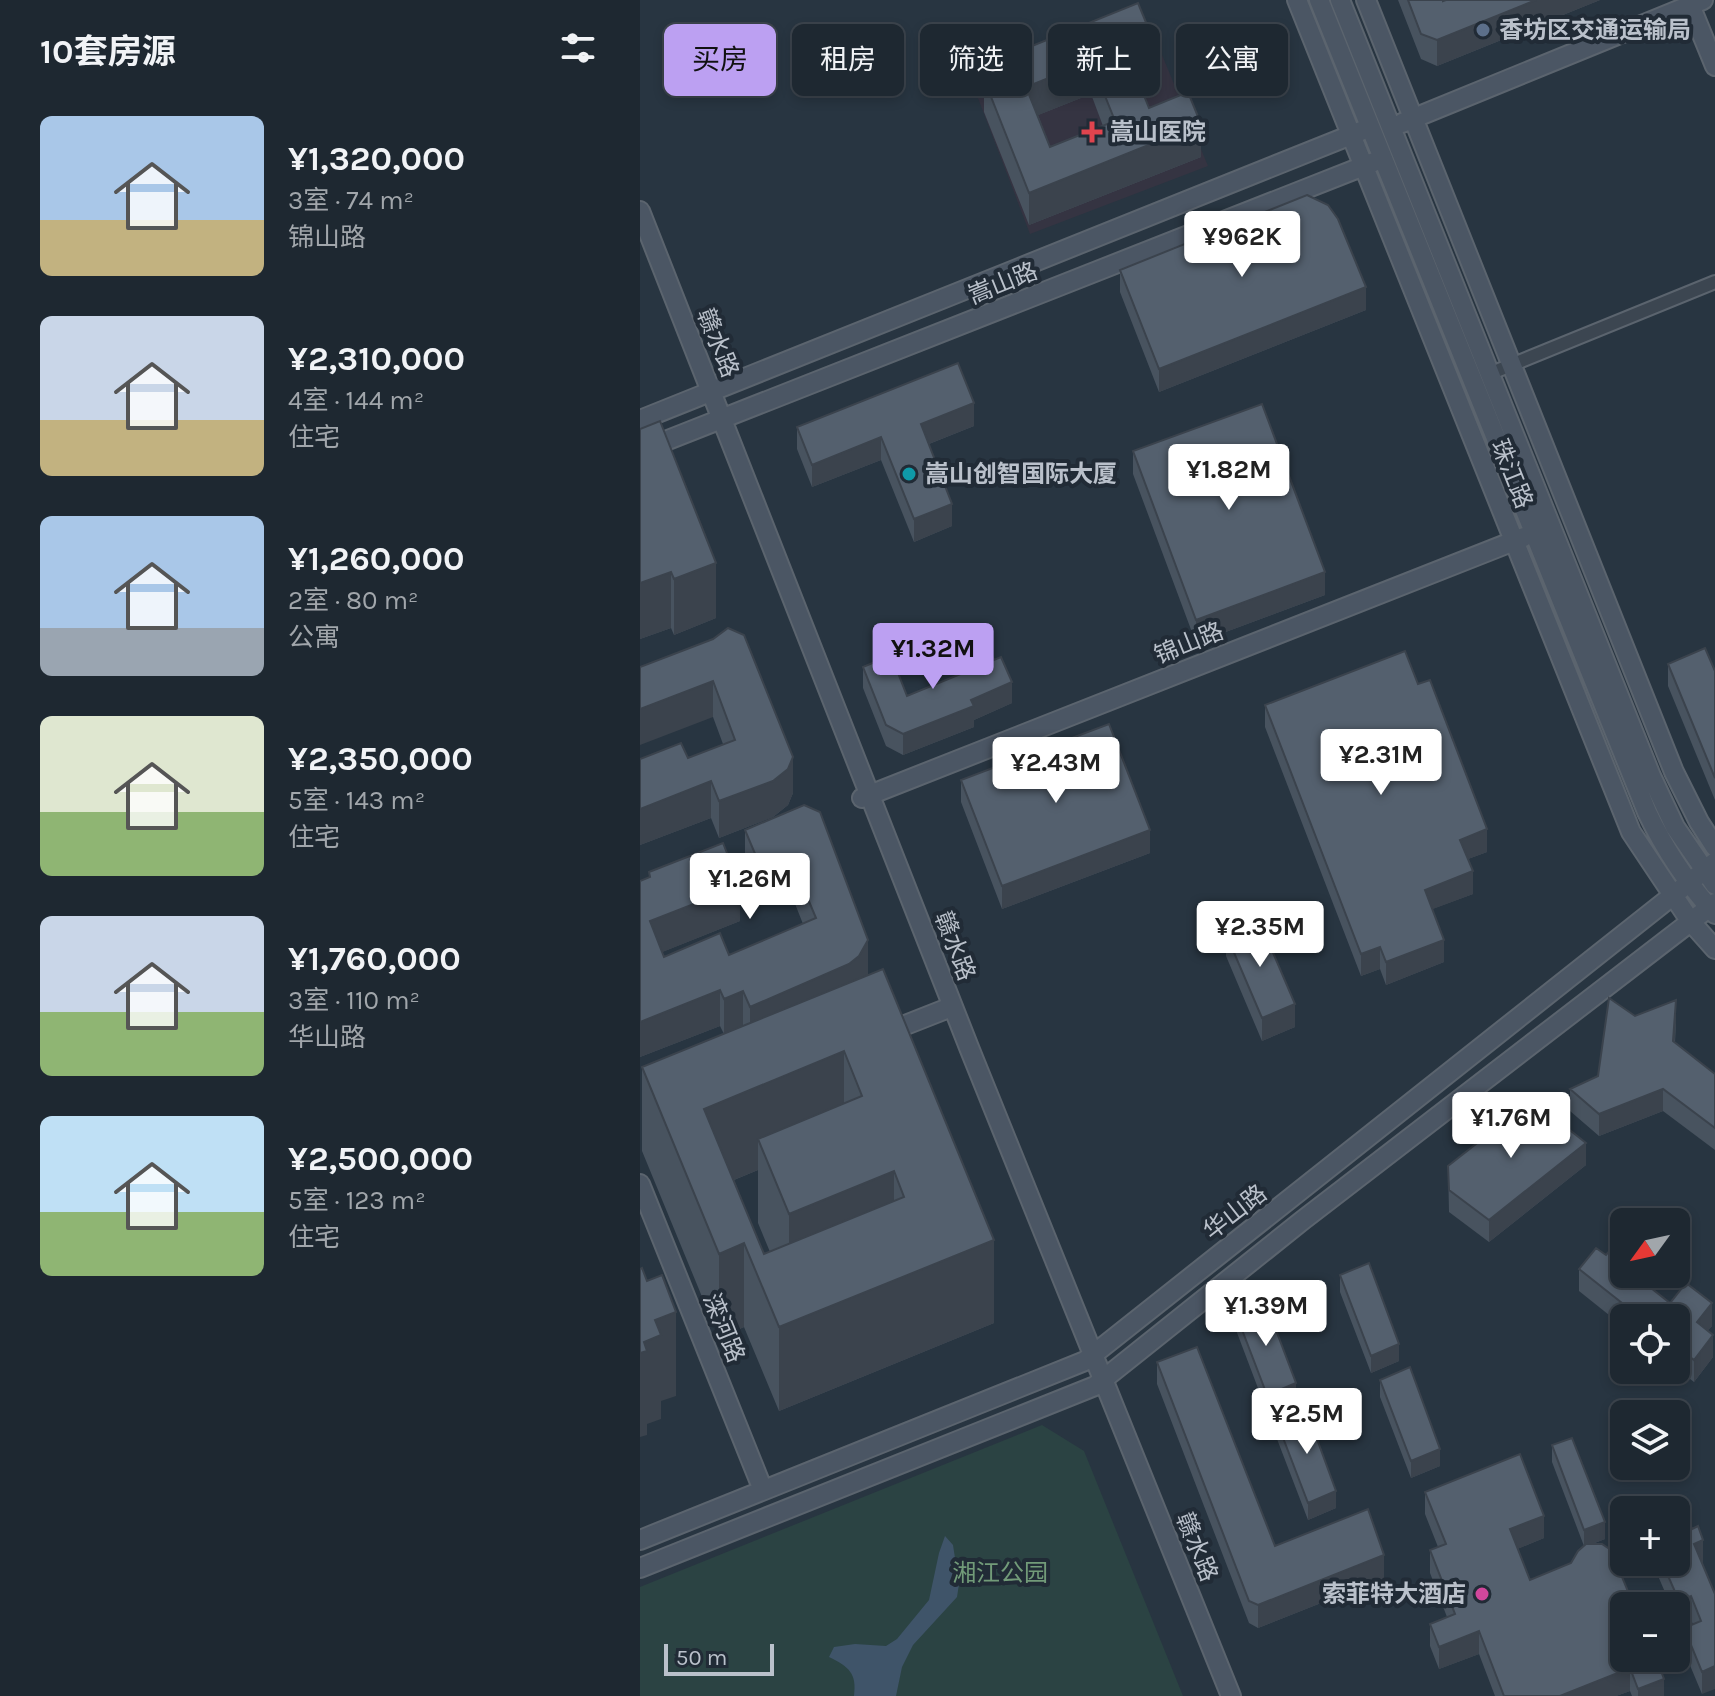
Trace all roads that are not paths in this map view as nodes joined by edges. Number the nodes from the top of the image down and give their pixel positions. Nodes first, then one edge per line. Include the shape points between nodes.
1 (1297, 0) edge
2 (1319, 0) edge
3 (1340, 0) edge
4 (1366, 0) edge
5 (1700, 1) edge
6 (1715, 15) edge
7 (1715, 66) edge
8 (1413, 118) junction
9 (1379, 130) junction
10 (1351, 136) junction
11 (1383, 158) junction
12 (1363, 166) junction
13 (640, 211) edge
14 (640, 242) edge
15 (1715, 282) edge
16 (1511, 365) junction
17 (1489, 374) junction
18 (706, 394) junction
19 (640, 420) edge
20 (717, 421) junction
21 (640, 451) edge
22 (1534, 533) junction
23 (1513, 541) junction
24 (866, 797) junction
25 (1715, 847) edge
26 (1711, 873) edge
27 (1689, 884) junction
28 (1673, 897) junction
29 (1713, 909) edge
30 (1691, 922) junction
31 (1715, 949) edge
32 (946, 1009) junction
33 (873, 1038) edge
34 (640, 1184) edge
35 (1089, 1358) junction
36 (1099, 1383) junction
37 (763, 1490) junction
38 (640, 1540) edge
39 (640, 1568) edge
40 (1218, 1696) edge
41 (1231, 1696) edge

1 - 10 main road, 珠江路
2 - 9 main road, 珠江路
3 - 9 main road, 珠江路
4 - 8 main road, 珠江路
5 - 6 main road
5 - 7 main road
5 - 8 main road, 嵩山路
8 - 9 main road, 嵩山路
8 - 16 main road, 珠江路
9 - 10 main road, 嵩山路
9 - 11 main road, 珠江路
9 - 17 main road, 珠江路
10 - 12 main road, 珠江路
10 - 18 main road, 嵩山路
11 - 12 main road, 嵩山路
11 - 22 main road, 珠江路
12 - 20 main road, 嵩山路
12 - 23 main road, 珠江路
13 - 18 main road, 赣水路
14 - 18 main road, 赣水路
15 - 16 street
16 - 17 street
16 - 25 main road, 珠江路 via 1674,772
17 - 26 main road, 珠江路 via 1651,776 1675,827
18 - 19 main road, 嵩山路
18 - 20 main road, 赣水路
20 - 21 main road, 嵩山路
20 - 24 main road, 赣水路
22 - 23 main road, 锦山路
22 - 27 main road, 珠江路 via 1647,812
23 - 24 main road, 锦山路
23 - 28 main road, 珠江路 via 1631,832
24 - 32 main road, 赣水路
24 - 35 main road, 赣水路
26 - 27 main road, 华山路
27 - 28 main road, 华山路
27 - 29 main road, 珠江路
28 - 30 main road, 珠江路
28 - 35 main road, 华山路
29 - 30 main road, 华山路
30 - 31 main road, 珠江路
30 - 36 main road, 华山路
32 - 33 main road
32 - 35 main road, 赣水路
34 - 37 main road, 滦河路
35 - 36 main road, 赣水路
35 - 37 main road, 华山路
36 - 39 main road, 华山路
36 - 40 main road, 赣水路
36 - 41 main road, 赣水路
37 - 38 main road, 华山路

